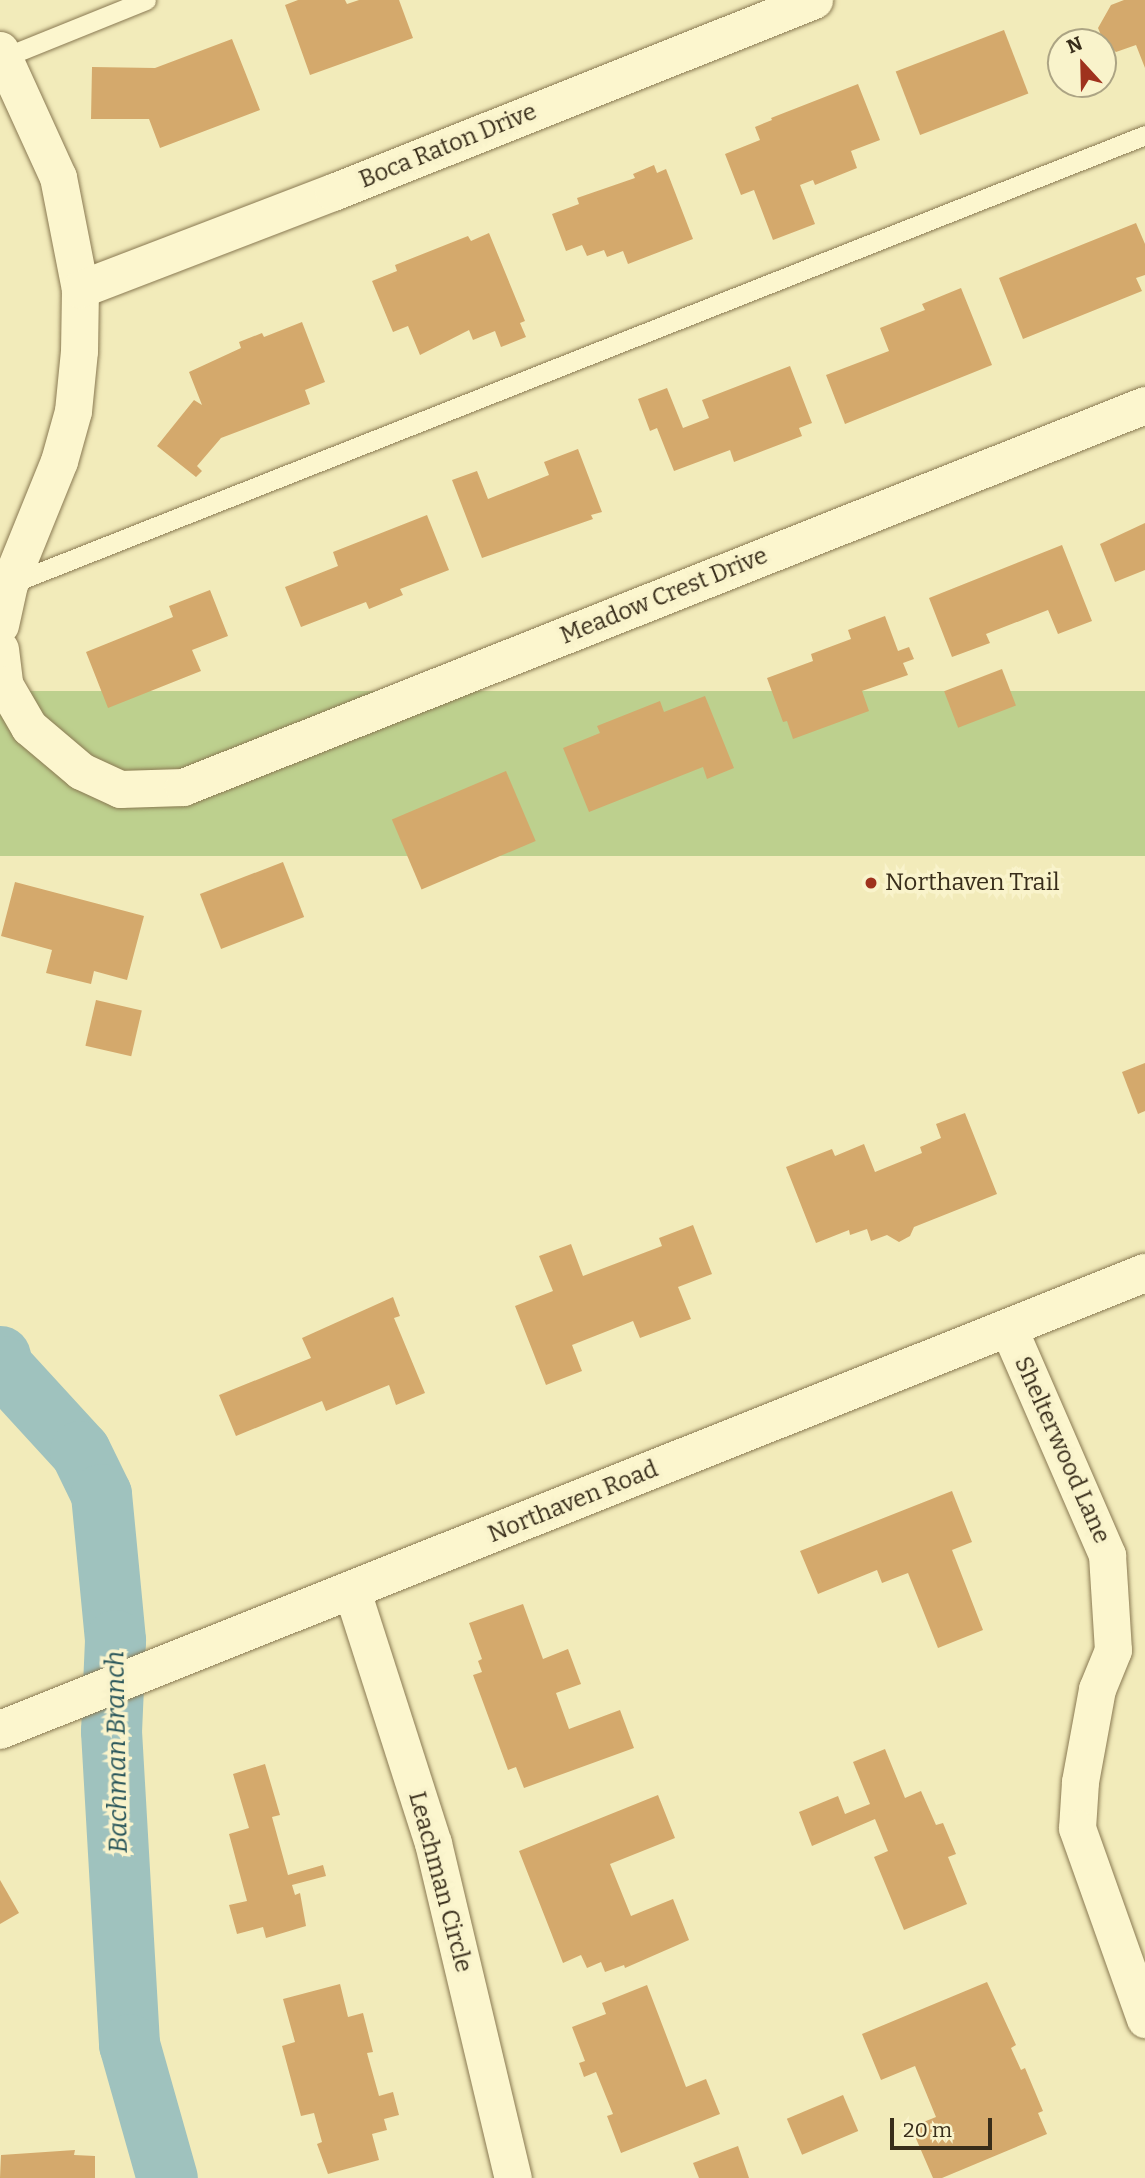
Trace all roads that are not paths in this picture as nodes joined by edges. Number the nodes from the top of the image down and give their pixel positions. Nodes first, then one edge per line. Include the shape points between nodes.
1 (146, 0) edge
2 (814, 0) edge
3 (2, 54) edge
4 (1145, 135) edge
5 (80, 289) junction
6 (1145, 405) edge
7 (9, 584) junction
8 (0, 625) edge
9 (0, 649) edge
10 (1145, 1273) edge
11 (1008, 1327) junction
12 (352, 1591) junction
13 (13, 1725) edge
14 (1138, 1977) edge
15 (1145, 2019) edge
16 (513, 2178) edge

1 - 3 lane
2 - 5 street, Boca Raton Drive
3 - 5 street via 58,177
4 - 7 lane
5 - 7 street via 72,411 59,461
6 - 9 street, Meadow Crest Drive via 183,787 120,789 81,771 29,727 4,684
7 - 8 street
10 - 11 street, Northaven Road
11 - 12 street, Northaven Road
11 - 14 street, Shelterwood Lane via 1107,1555 1114,1650 1097,1689 1080,1782 1077,1828
12 - 13 street, Northaven Road
12 - 16 street, Leachman Circle via 433,1843
14 - 15 street, Shelterwood Lane

